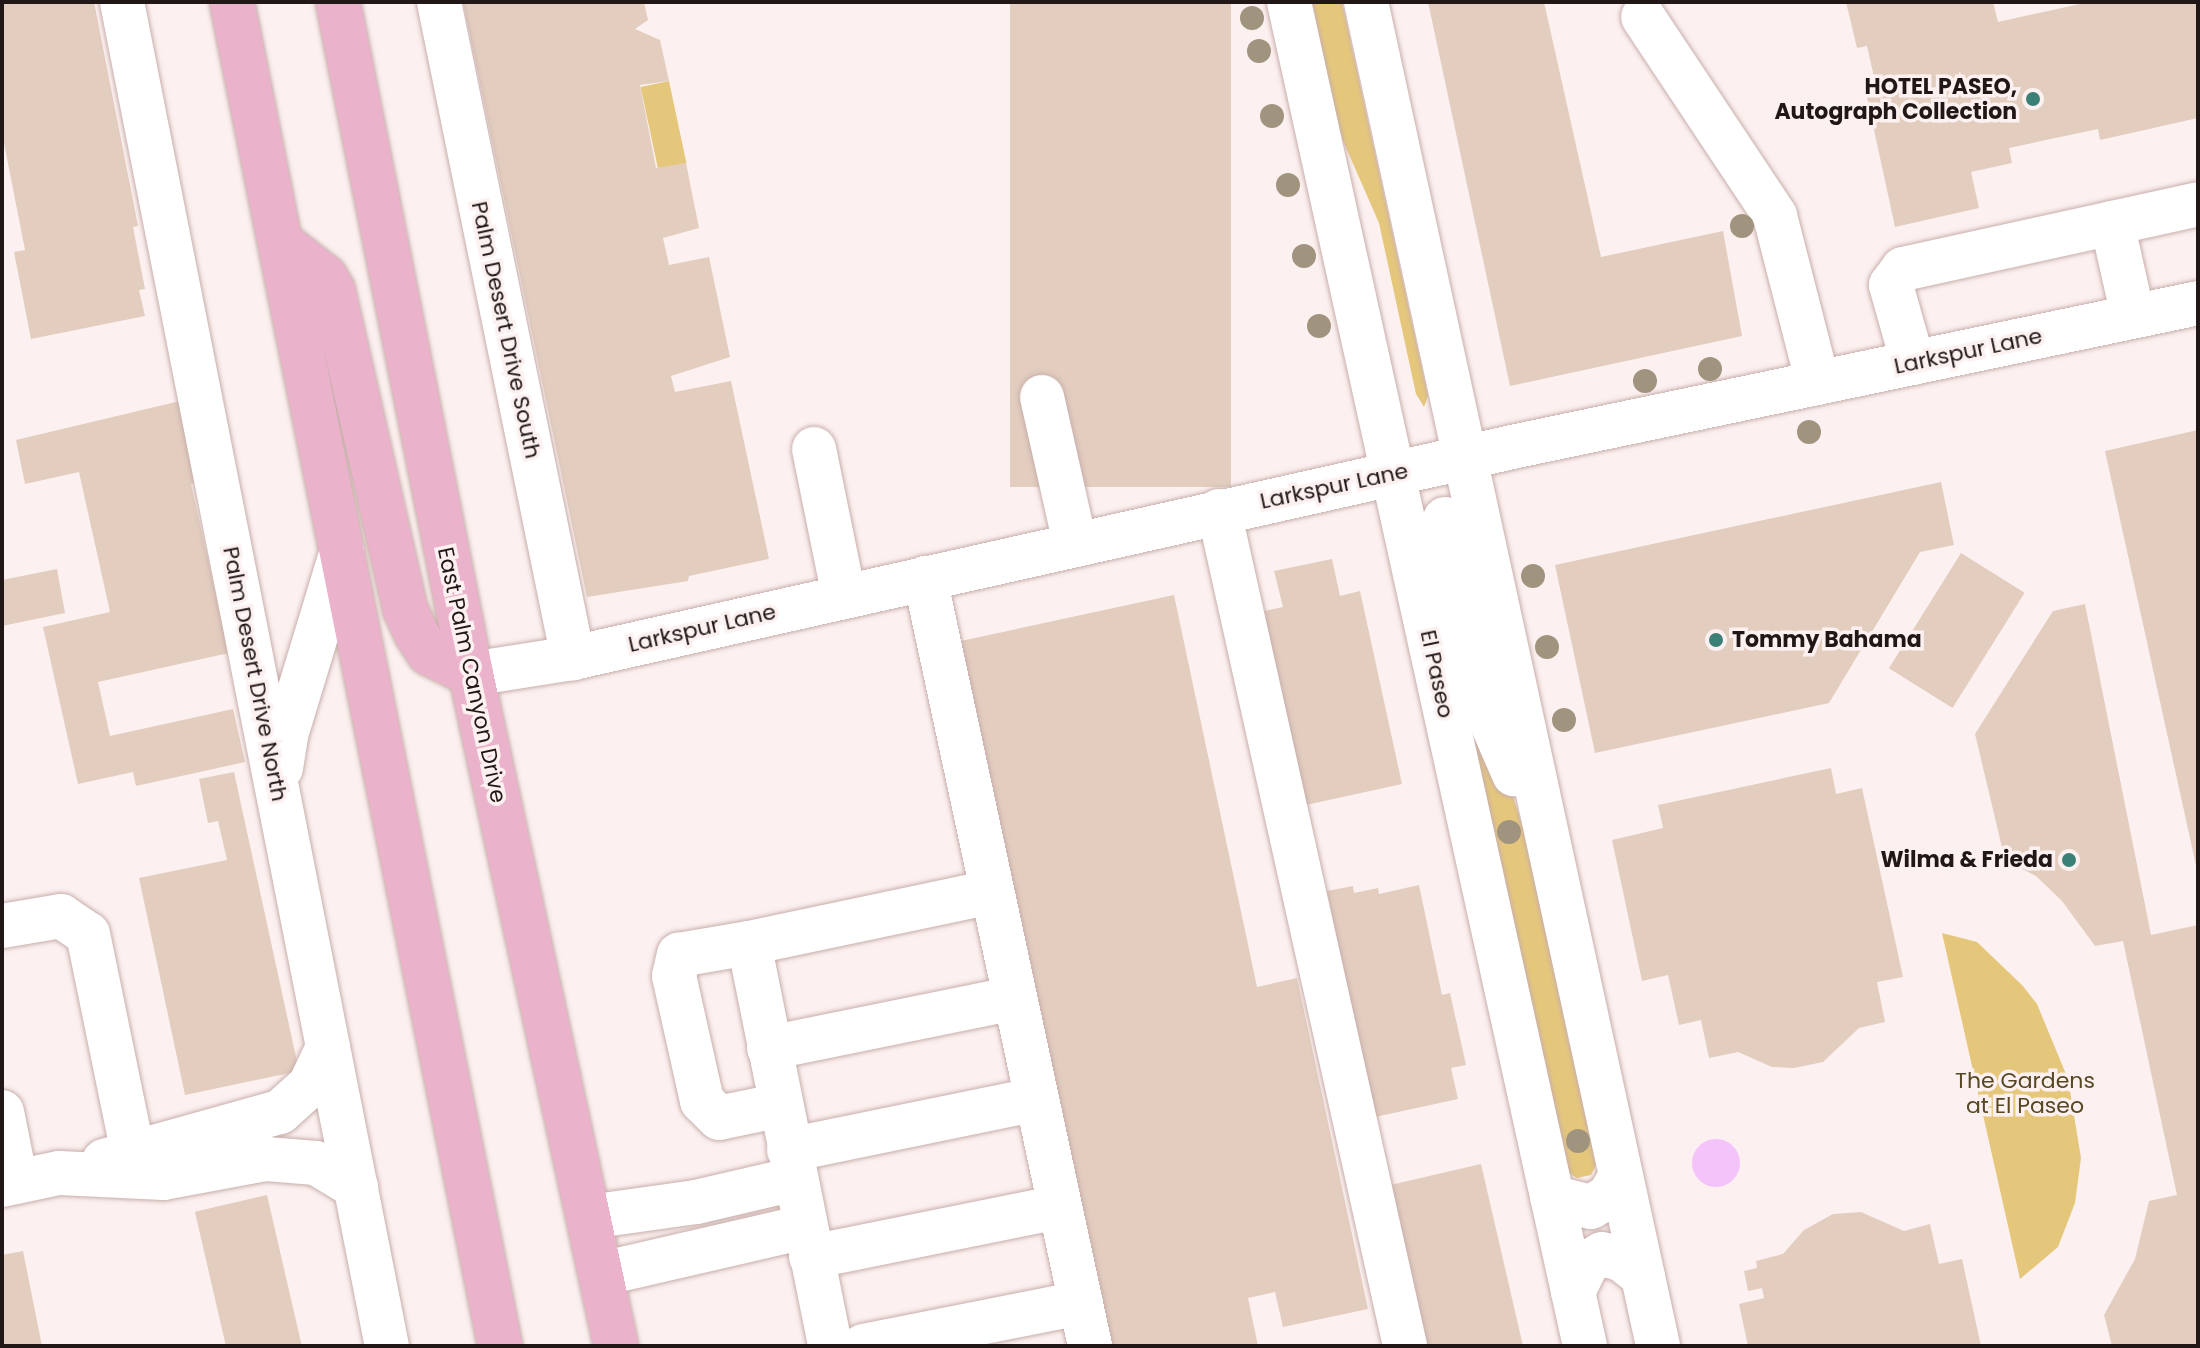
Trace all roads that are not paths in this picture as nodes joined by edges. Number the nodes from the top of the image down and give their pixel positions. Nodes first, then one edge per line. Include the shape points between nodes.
1 (122, 2) edge
2 (232, 2) edge
3 (338, 2) edge
4 (439, 2) edge
5 (1289, 2) edge
6 (1366, 2) edge
7 (1643, 17) dead end
8 (2198, 204) edge
9 (2112, 223) junction
10 (280, 242) junction
11 (2198, 303) edge
12 (2133, 316) junction
13 (1913, 363) junction
14 (1818, 383) junction
15 (1042, 397) dead end
16 (814, 449) dead end
17 (1463, 458) junction
18 (1393, 473) junction
19 (1219, 511) junction
20 (1445, 519) dead end
21 (1075, 544) junction
22 (342, 551) junction
23 (925, 578) junction
24 (844, 596) junction
25 (573, 658) junction
26 (471, 674) junction
27 (278, 790) junction
28 (1548, 842) junction
29 (992, 892) junction
30 (2, 926) edge
31 (749, 943) junction
32 (1015, 998) junction
33 (328, 1047) junction
34 (769, 1048) junction
35 (1037, 1099) junction
36 (781, 1105) junction
37 (2, 1112) edge
38 (133, 1154) junction
39 (792, 1165) junction
40 (59, 1173) junction
41 (1621, 1176) junction
42 (9, 1183) edge
43 (356, 1187) junction
44 (1552, 1197) junction
45 (1060, 1207) junction
46 (589, 1217) junction
47 (808, 1242) junction
48 (601, 1274) junction
49 (1643, 1276) junction
50 (1573, 1292) junction
51 (1081, 1303) junction
52 (387, 1346) edge
53 (500, 1346) edge
54 (616, 1346) edge
55 (830, 1346) edge
56 (863, 1346) edge
57 (1090, 1346) edge
58 (1405, 1346) edge
59 (1585, 1346) edge
60 (1658, 1346) edge

1 - 27 street, Palm Desert Drive North
2 - 10 main road
3 - 26 main road, East Palm Canyon Drive
4 - 25 street, Palm Desert Drive South
5 - 18 street, El Paseo
6 - 17 street
7 - 14 street via 1775,216
8 - 9 street
9 - 12 street
9 - 13 street via 1895,274 1893,300
10 - 22 main road
10 - 26 main road via 325,277 333,291 405,609 429,653
11 - 12 street, Larkspur Lane
12 - 13 street, Larkspur Lane
13 - 14 street, Larkspur Lane
14 - 17 street, Larkspur Lane
15 - 21 street
16 - 24 street
17 - 18 street, Larkspur Lane
17 - 28 street
18 - 19 street, Larkspur Lane
18 - 44 street, El Paseo
19 - 21 street, Larkspur Lane
19 - 58 street
20 - 28 street via 1493,734
21 - 23 street, Larkspur Lane
22 - 27 street via 286,735
22 - 53 main road
23 - 24 street, Larkspur Lane
23 - 29 street
24 - 25 street, Larkspur Lane
25 - 26 street, Larkspur Lane
26 - 46 main road, East Palm Canyon Drive
27 - 33 street, Palm Desert Drive North
28 - 41 street
29 - 31 street
29 - 32 street
30 - 38 street via 61,916 88,934
31 - 34 street
31 - 36 street via 679,955 674,976 702,1101 719,1118
32 - 34 street
32 - 35 street
33 - 38 street via 310,1085 280,1112
33 - 43 street, Palm Desert Drive North
34 - 36 street
35 - 39 street
35 - 45 street
36 - 39 street
37 - 42 street
38 - 40 street
39 - 46 street via 696,1202
39 - 47 street
40 - 42 street
40 - 43 street via 164,1178 266,1159 316,1163
41 - 44 street via 1609,1196 1591,1207
41 - 49 street
43 - 52 street, Palm Desert Drive North
44 - 50 street, El Paseo
45 - 47 street
45 - 51 street
46 - 48 main road, East Palm Canyon Drive
47 - 48 street
47 - 55 street
48 - 54 main road, East Palm Canyon Drive
49 - 50 street via 1621,1259 1602,1254 1587,1263
49 - 60 street
50 - 59 street, El Paseo
51 - 56 street
51 - 57 street

